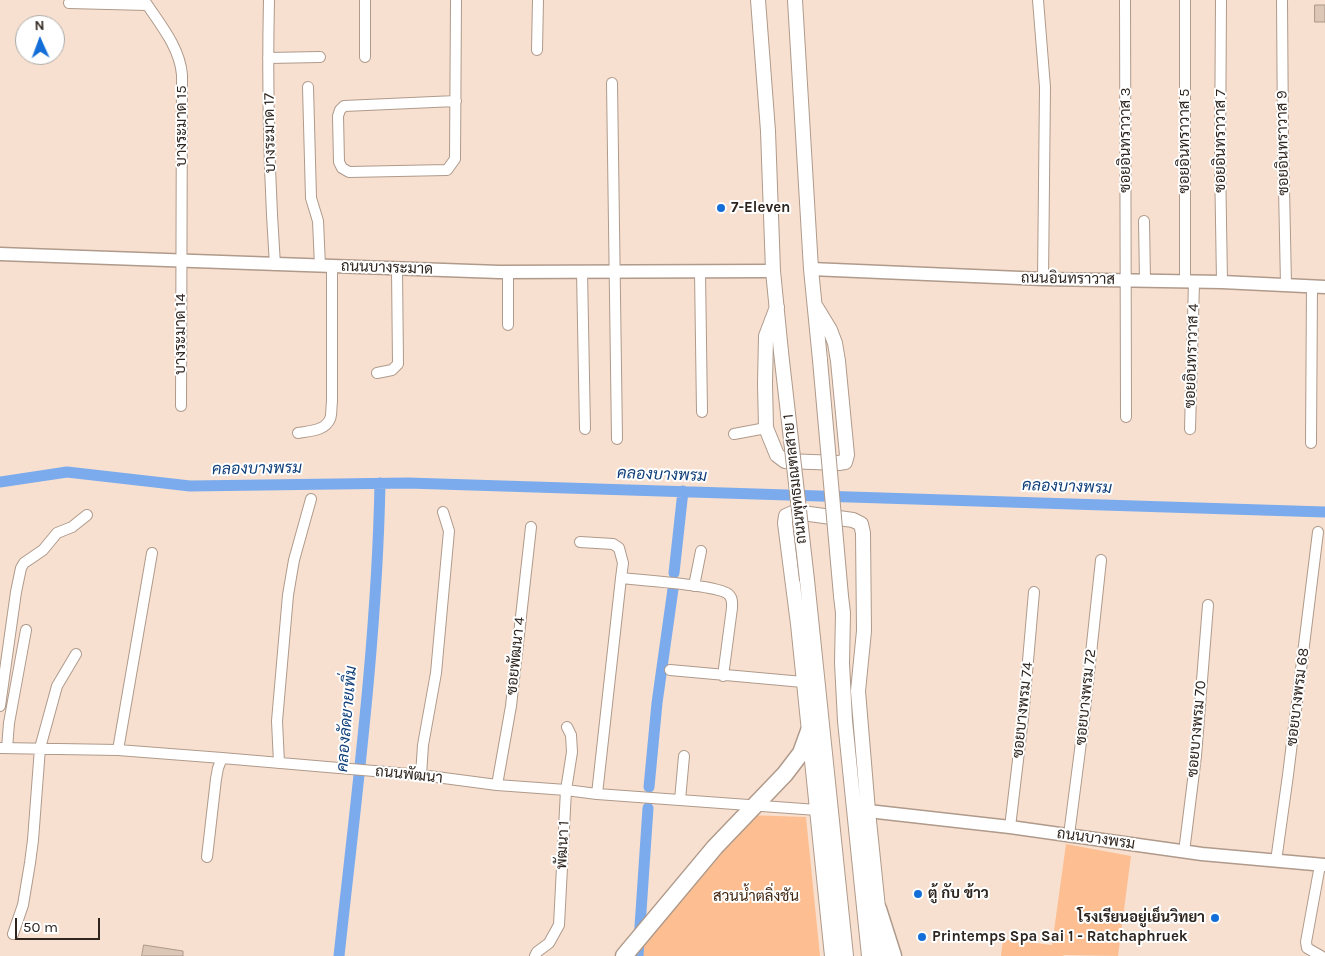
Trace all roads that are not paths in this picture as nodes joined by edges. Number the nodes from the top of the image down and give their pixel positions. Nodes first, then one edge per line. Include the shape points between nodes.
1 (269, 0) edge
2 (365, 0) edge
3 (456, 0) edge
4 (538, 0) edge
5 (758, 0) edge
6 (795, 0) edge
7 (1038, 0) edge
8 (1125, 0) edge
9 (1185, 0) edge
10 (1221, 0) edge
11 (1282, 0) edge
12 (145, 2) edge
13 (69, 3) dead end
14 (537, 50) dead end
15 (320, 57) dead end
16 (365, 57) dead end
17 (268, 58) junction
18 (612, 83) dead end
19 (308, 87) dead end
20 (456, 101) junction
21 (1144, 221) dead end
22 (0, 254) edge
23 (181, 262) junction
24 (275, 265) junction
25 (326, 266) junction
26 (398, 269) junction
27 (811, 269) junction
28 (582, 271) junction
29 (615, 271) junction
30 (773, 271) junction
31 (508, 272) junction
32 (700, 272) junction
33 (1043, 279) junction
34 (1127, 280) junction
35 (1145, 281) junction
36 (1189, 282) junction
37 (1222, 282) junction
38 (1286, 285) junction
39 (1319, 287) edge
40 (777, 307) junction
41 (816, 307) junction
42 (508, 325) dead end
43 (377, 373) dead end
44 (181, 406) dead end
45 (702, 412) dead end
46 (1126, 417) dead end
47 (766, 428) junction
48 (586, 429) dead end
49 (1190, 429) dead end
50 (298, 433) dead end
51 (734, 434) dead end
52 (617, 439) dead end
53 (1311, 443) dead end
54 (311, 499) dead end
55 (443, 512) dead end
56 (87, 515) dead end
57 (531, 527) dead end
58 (1318, 532) dead end
59 (580, 542) dead end
60 (701, 551) dead end
61 (152, 553) dead end
62 (1101, 560) dead end
63 (621, 578) junction
64 (694, 586) junction
65 (1034, 592) dead end
66 (1208, 605) dead end
67 (843, 613) junction
68 (26, 630) dead end
69 (814, 650) junction
70 (76, 654) dead end
71 (670, 670) dead end
72 (723, 676) junction
73 (803, 682) junction
74 (858, 691) junction
75 (806, 702) junction
76 (0, 706) edge
77 (567, 727) dead end
78 (809, 731) junction
79 (4, 748) edge
80 (40, 748) junction
81 (118, 750) junction
82 (684, 756) dead end
83 (222, 758) junction
84 (279, 762) junction
85 (421, 775) junction
86 (497, 785) junction
87 (566, 790) junction
88 (597, 794) junction
89 (680, 800) junction
90 (754, 805) junction
91 (817, 810) junction
92 (868, 811) junction
93 (1010, 827) junction
94 (1069, 835) junction
95 (1184, 852) junction
96 (207, 857) dead end
97 (1276, 861) junction
98 (1323, 865) edge
99 (878, 909) junction
100 (13, 934) dead end
101 (534, 956) edge
102 (624, 956) edge
103 (832, 956) edge
104 (846, 956) edge
105 (869, 956) edge
106 (883, 956) edge
107 (893, 956) edge
108 (1321, 956) edge

1 - 17 street, บางระมาด 17
2 - 16 street
3 - 20 street
4 - 14 street
5 - 30 main road, ถนนพุทธมณฑลสาย 1 via 768,131
6 - 27 main road
7 - 33 street via 1044,87
8 - 34 street, ซอยอินทราวาส 3
9 - 36 street, ซอยอินทราวาส 5
10 - 37 street, ซอยอินทราวาส 7
11 - 38 street, ซอยอินทราวาส 9
12 - 13 street
12 - 23 street, บางระมาด 15 via 181,63
15 - 17 street
17 - 24 street, บางระมาด 17
18 - 29 street
19 - 25 street via 312,198
20 - 20 street via 455,159 447,170 349,172 342,168 339,162 338,116 344,106
21 - 35 street
22 - 23 street, ถนนบางระมาด
23 - 24 street, ถนนบางระมาด
23 - 44 street, บางระมาด 14
24 - 25 street, ถนนบางระมาด
25 - 26 street, ถนนบางระมาด
25 - 50 street via 330,419 322,427
26 - 31 street, ถนนบางระมาด
26 - 43 street via 398,364 392,370
27 - 33 street, ถนนอินทราวาส
27 - 41 main road
28 - 29 street, ถนนบางระมาด
28 - 31 street, ถนนบางระมาด
28 - 48 street
29 - 32 street, ถนนบางระมาด
29 - 52 street
30 - 32 street, ถนนบางระมาด
30 - 40 main road, ถนนพุทธมณฑลสาย 1
31 - 42 street
32 - 45 street
33 - 34 street, ถนนอินทราวาส
34 - 35 street, ถนนอินทราวาส
34 - 46 street, ซอยอินทราวาส 3
35 - 36 street, ถนนอินทราวาส
36 - 37 street, ถนนอินทราวาส
36 - 49 street, ซอยอินทราวาส 4
37 - 38 street, ถนนอินทราวาส
38 - 39 street, ถนนอินทราวาส
39 - 53 street
40 - 47 main road via 766,336
40 - 69 main road, ถนนพุทธมณฑลสาย 1, bridge
41 - 47 main road via 835,343 847,455 845,462 786,461 777,455
41 - 67 main road, bridge
47 - 51 street
54 - 84 street via 288,594 277,722
55 - 85 street via 449,531 436,673
56 - 76 street via 72,527 57,533 21,568
57 - 86 street, ซอยพัฒนา 4 via 510,706
58 - 97 street, ซอยบางพรม 68
59 - 63 street via 613,544 619,548
60 - 64 street
61 - 81 street
62 - 94 street, ซอยบางพรม 72
63 - 64 street
63 - 88 street
64 - 72 street via 727,593 732,598
65 - 93 street, ซอยบางพรม 74
66 - 95 street, ซอยบางพรม 70 via 1196,756
67 - 74 main road
67 - 105 main road via 847,746
68 - 79 street
69 - 75 main road
69 - 104 main road, ถนนพุทธมณฑลสาย 1
70 - 80 street via 57,686
71 - 72 street
72 - 73 street
73 - 74 main road via 785,523 786,516 795,512 853,520 861,524 864,533 864,632
73 - 75 main road
74 - 92 main road
75 - 78 main road
77 - 87 street, พัฒนา 1 via 572,752
78 - 90 main road via 801,753
78 - 91 main road
79 - 80 street, ถนนพัฒนา
80 - 81 street, ถนนพัฒนา
80 - 100 street via 30,863 23,905
81 - 83 street, ถนนพัฒนา
82 - 89 street
83 - 84 street, ถนนพัฒนา
83 - 96 street via 216,779
84 - 85 street, ถนนพัฒนา
85 - 86 street, ถนนพัฒนา
86 - 87 street, ถนนพัฒนา
87 - 88 street, ถนนพัฒนา
87 - 101 street, พัฒนา 1 via 559,925 549,943
88 - 89 street, ถนนพัฒนา
89 - 90 street, ถนนพัฒนา
90 - 91 street, ถนนพัฒนา
90 - 102 main road
91 - 103 main road
92 - 93 street, ถนนบางพรม
92 - 99 main road
93 - 94 street, ถนนบางพรม
94 - 95 street, ถนนบางพรม
95 - 97 street, ถนนบางพรม
97 - 98 street, ถนนบางพรม
98 - 108 street via 1306,942 1308,948
99 - 106 main road
99 - 107 main road

